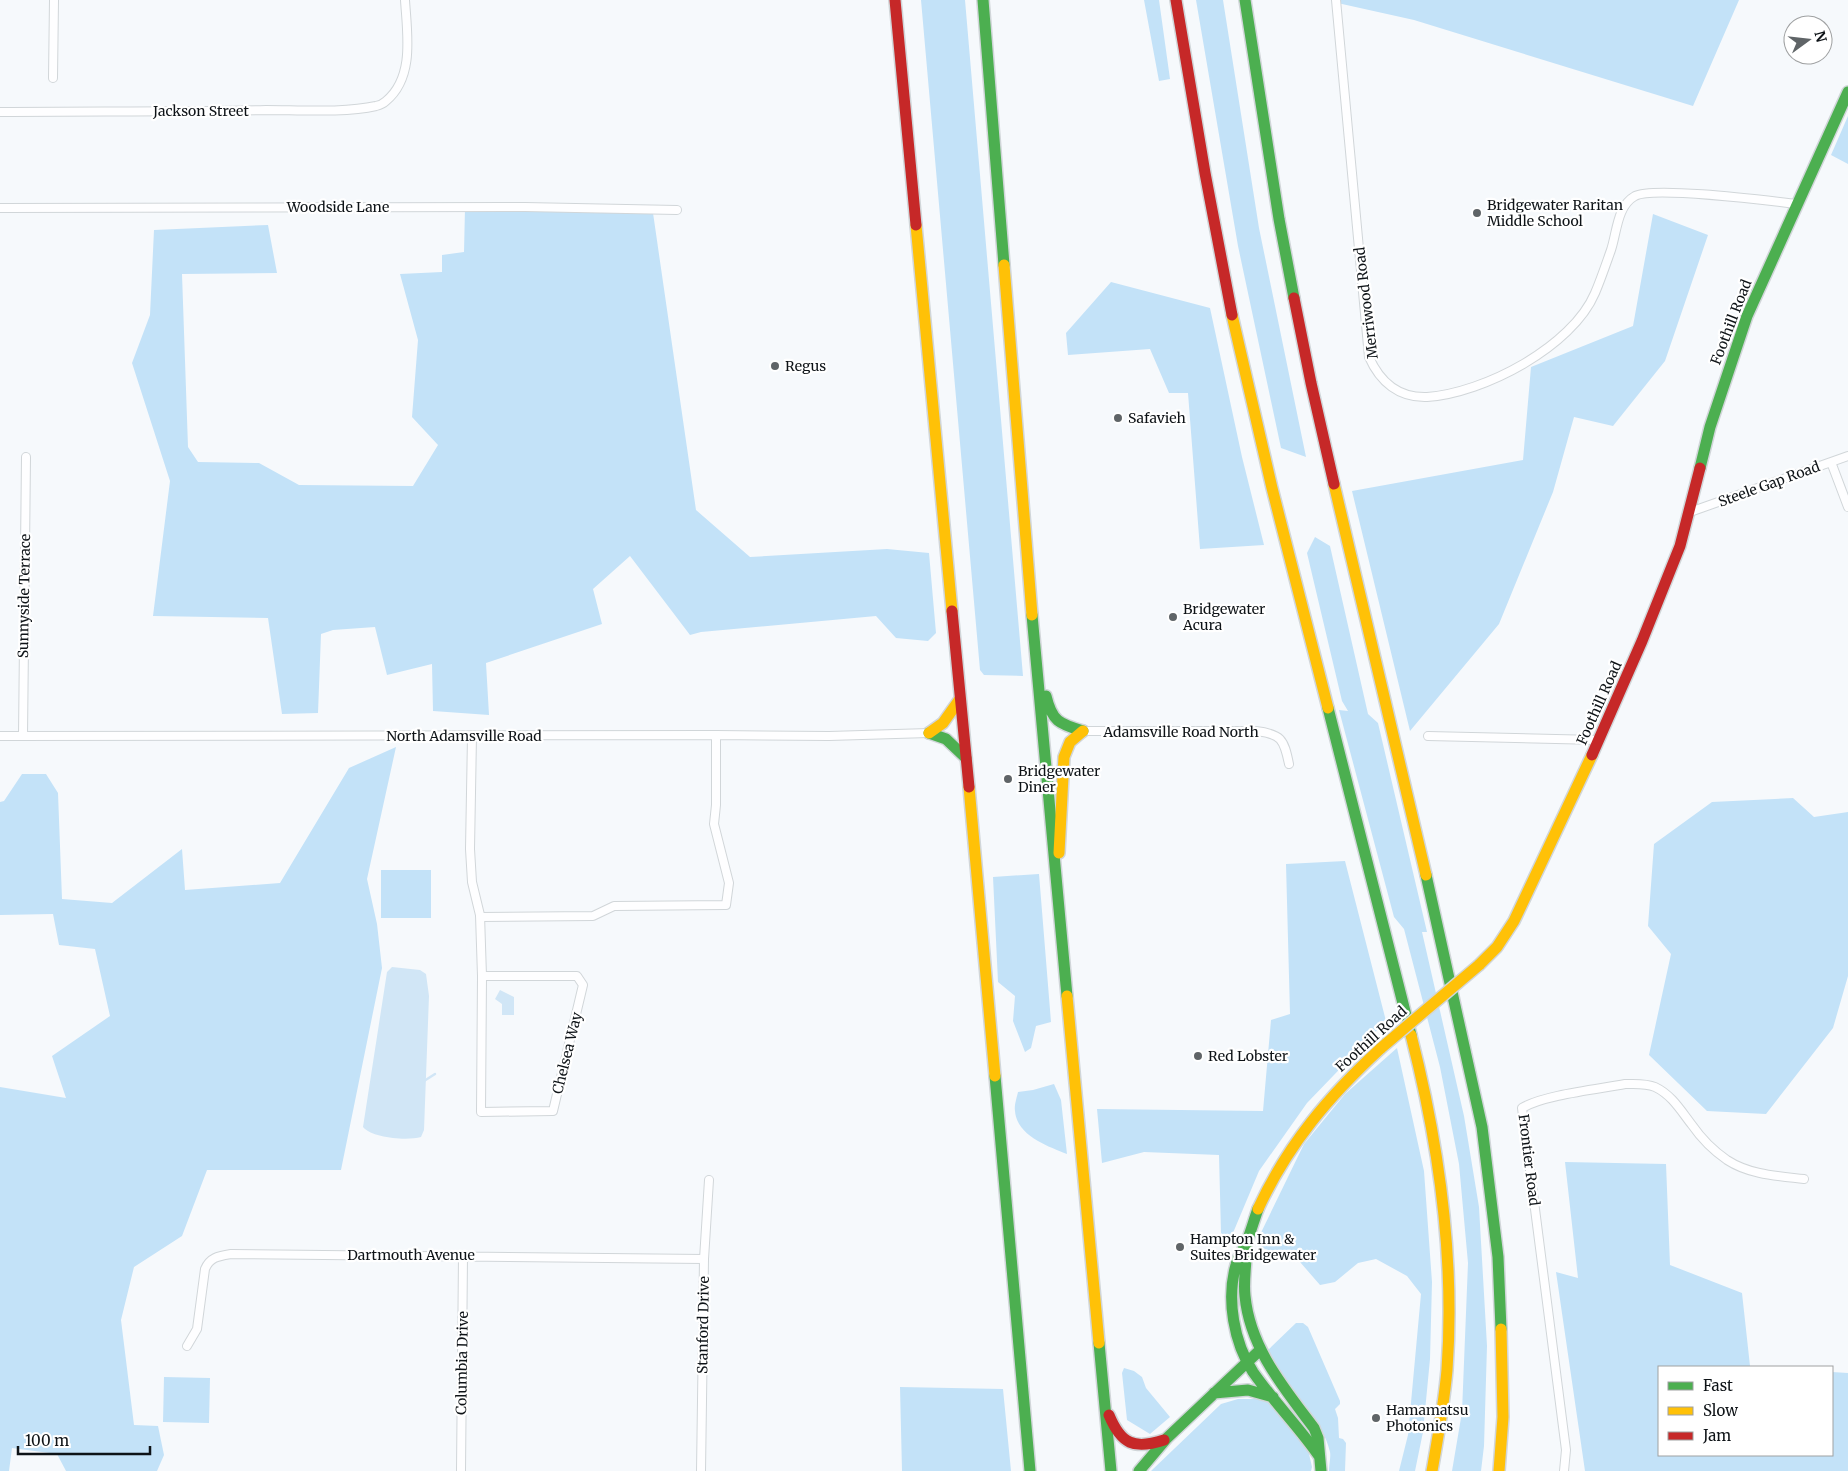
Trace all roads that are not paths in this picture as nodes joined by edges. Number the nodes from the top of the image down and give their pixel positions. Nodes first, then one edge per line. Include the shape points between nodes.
1 (54, 0) edge
2 (406, 0) edge
3 (894, 0) edge
4 (983, 0) edge
5 (1176, 0) edge
6 (1245, 0) edge
7 (1336, 0) edge
8 (52, 78) dead end
9 (1848, 92) edge
10 (0, 112) edge
11 (1798, 204) junction
12 (0, 208) edge
13 (676, 210) dead end
14 (1848, 456) edge
15 (26, 457) dead end
16 (1831, 462) junction
17 (1848, 506) edge
18 (1690, 512) junction
19 (1035, 647) junction
20 (960, 700) junction
21 (1083, 731) junction
22 (929, 733) junction
23 (716, 735) junction
24 (0, 736) edge
25 (23, 736) junction
26 (472, 736) junction
27 (1428, 736) dead end
28 (1598, 740) junction
29 (966, 758) junction
30 (1289, 764) dead end
31 (1056, 889) junction
32 (480, 917) junction
33 (482, 976) junction
34 (1804, 1178) dead end
35 (709, 1180) dead end
36 (1246, 1246) junction
37 (463, 1256) junction
38 (704, 1258) junction
39 (188, 1346) dead end
40 (1259, 1351) junction
41 (1248, 1362) junction
42 (1214, 1393) junction
43 (1273, 1397) junction
44 (1104, 1399) junction
45 (1167, 1438) junction
46 (1109, 1451) junction
47 (1319, 1456) junction
48 (461, 1471) edge
49 (701, 1471) edge
50 (1030, 1471) edge
51 (1101, 1471) edge
52 (1111, 1471) edge
53 (1139, 1471) edge
54 (1321, 1471) edge
55 (1432, 1471) edge
56 (1499, 1471) edge
57 (1564, 1471) edge

1 - 8 street
2 - 10 street, Jackson Street via 404,72 395,90 378,106 353,109
3 - 20 main road
4 - 19 main road
5 - 55 main road via 1234,325 1272,488 1420,1068 1436,1146 1447,1226 1450,1302 1446,1379
6 - 56 main road via 1279,218 1311,383 1482,1126 1498,1257 1502,1328
7 - 11 street, Merriwood Road via 1369,357 1382,380 1398,392 1422,397 1448,395 1481,385 1540,353 1571,327 1595,294 1623,208 1636,195 1663,192
9 - 11 main road, Foothill Road
11 - 18 main road, Foothill Road via 1747,316 1710,427
12 - 13 street, Woodside Lane via 526,206
14 - 16 street, Steele Gap Road
15 - 25 street, Sunnyside Terrace
16 - 17 street
16 - 18 street, Steele Gap Road
18 - 28 main road, Foothill Road via 1642,641
19 - 21 main road via 1050,712 1064,726
19 - 31 main road
20 - 22 main road via 943,723
20 - 29 main road
21 - 30 street, Adamsville Road North via 1256,731 1277,736 1284,743
21 - 31 main road via 1073,737 1064,757
22 - 23 street, North Adamsville Road
22 - 29 main road via 946,739
23 - 26 street, North Adamsville Road
23 - 32 street via 714,824 729,883 726,905 614,906 593,916
24 - 25 street, North Adamsville Road
25 - 26 street, North Adamsville Road
26 - 32 street, Chelsea Way via 470,849 472,882
27 - 28 street
28 - 36 main road, Foothill Road, bridge via 1514,921 1496,947 1335,1091 1310,1121 1272,1181 1257,1210
29 - 50 main road
31 - 44 main road
32 - 33 street, Chelsea Way
33 - 33 street, Chelsea Way via 481,1112 553,1111 583,986 577,976
34 - 57 street, Frontier Road via 1745,1170 1727,1160 1708,1145 1668,1095 1654,1086 1625,1084 1545,1099 1522,1108 1566,1450
35 - 38 street, Stanford Drive
36 - 40 main road, Foothill Road via 1245,1296
36 - 41 main road, Foothill Road via 1239,1254 1235,1270 1233,1302
37 - 38 street, Dartmouth Avenue
37 - 39 street, Dartmouth Avenue via 231,1254 216,1257 205,1269 197,1330
37 - 48 street, Columbia Drive
38 - 49 street, Stanford Drive
40 - 41 main road
40 - 47 main road, Foothill Road via 1314,1428
41 - 42 main road
41 - 43 main road, Foothill Road
42 - 43 main road via 1248,1390
42 - 45 main road
43 - 47 main road, Foothill Road
44 - 45 main road via 1117,1431 1129,1442 1143,1446
44 - 46 main road
45 - 53 main road
46 - 51 main road
46 - 52 main road
47 - 54 main road, Foothill Road

